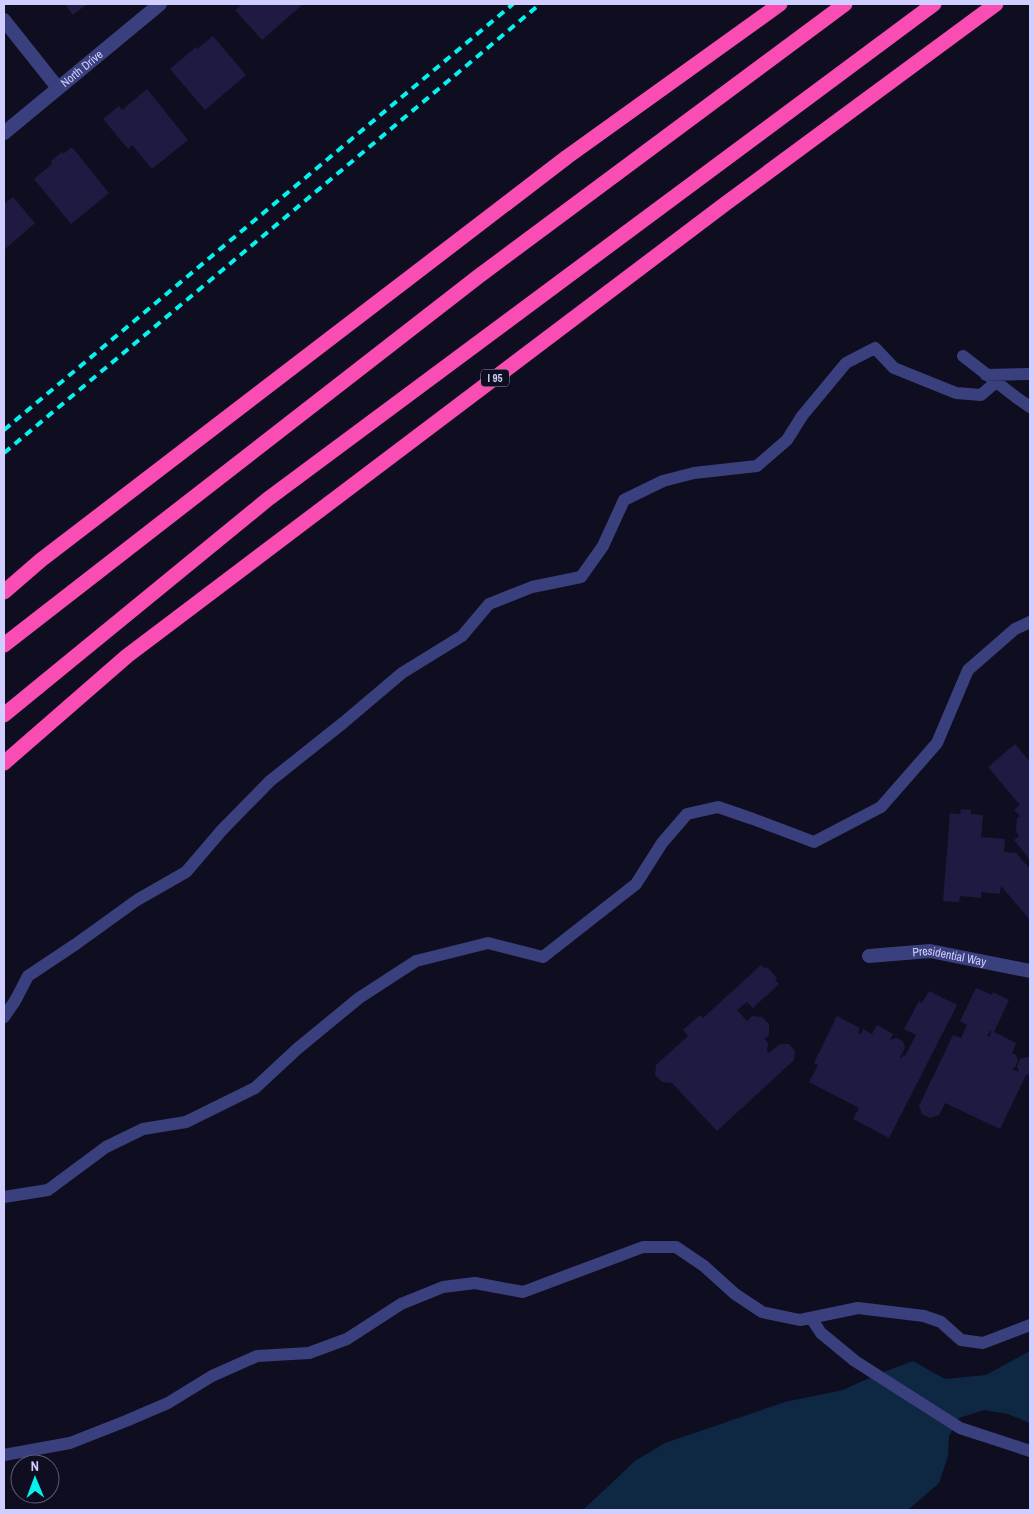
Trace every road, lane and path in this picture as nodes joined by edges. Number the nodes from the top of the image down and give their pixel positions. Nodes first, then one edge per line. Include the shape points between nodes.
1 (160, 4) edge
2 (780, 4) edge
3 (845, 4) edge
4 (934, 4) edge
5 (996, 4) edge
6 (4, 20) edge
7 (58, 88) junction
8 (4, 133) edge
9 (963, 356) dead end
10 (1030, 374) edge
11 (991, 378) junction
12 (1030, 407) edge
13 (4, 592) edge
14 (1030, 622) edge
15 (4, 645) edge
16 (4, 715) edge
17 (4, 764) edge
18 (869, 956) dead end
19 (1030, 970) edge
20 (4, 1017) edge
21 (4, 1197) edge
22 (811, 1318) junction
23 (1030, 1324) edge
24 (1030, 1451) edge
25 (4, 1455) edge

1 - 7 street, North Drive
2 - 13 highway via 567,157 41,560
3 - 15 highway via 479,276
4 - 16 highway via 268,499
5 - 17 highway, I 95 via 725,204 127,656
6 - 7 street
7 - 8 street, North Drive
9 - 11 lane
10 - 11 lane
11 - 12 lane
11 - 20 lane via 981,395 956,393 894,368 875,348 846,363 802,416 787,440 757,466 663,481 624,500 603,546 581,577 532,587 488,604 462,636 402,673 270,781 186,872 136,900 28,976
14 - 21 lane via 1015,629 968,670 937,743 882,807 814,842 718,807 688,814 662,843 636,884 543,958 488,943 416,960 359,998 255,1088 186,1122 143,1130 106,1147 48,1190
18 - 19 street, Presidential Way via 930,951
22 - 23 lane via 858,1308 924,1316 941,1322 960,1340 983,1343
22 - 24 lane via 821,1333 855,1361 960,1428
22 - 25 lane via 800,1320 762,1312 676,1247 642,1247 523,1292 475,1283 443,1287 401,1304 347,1339 309,1352 257,1356 212,1376 168,1403 70,1443

